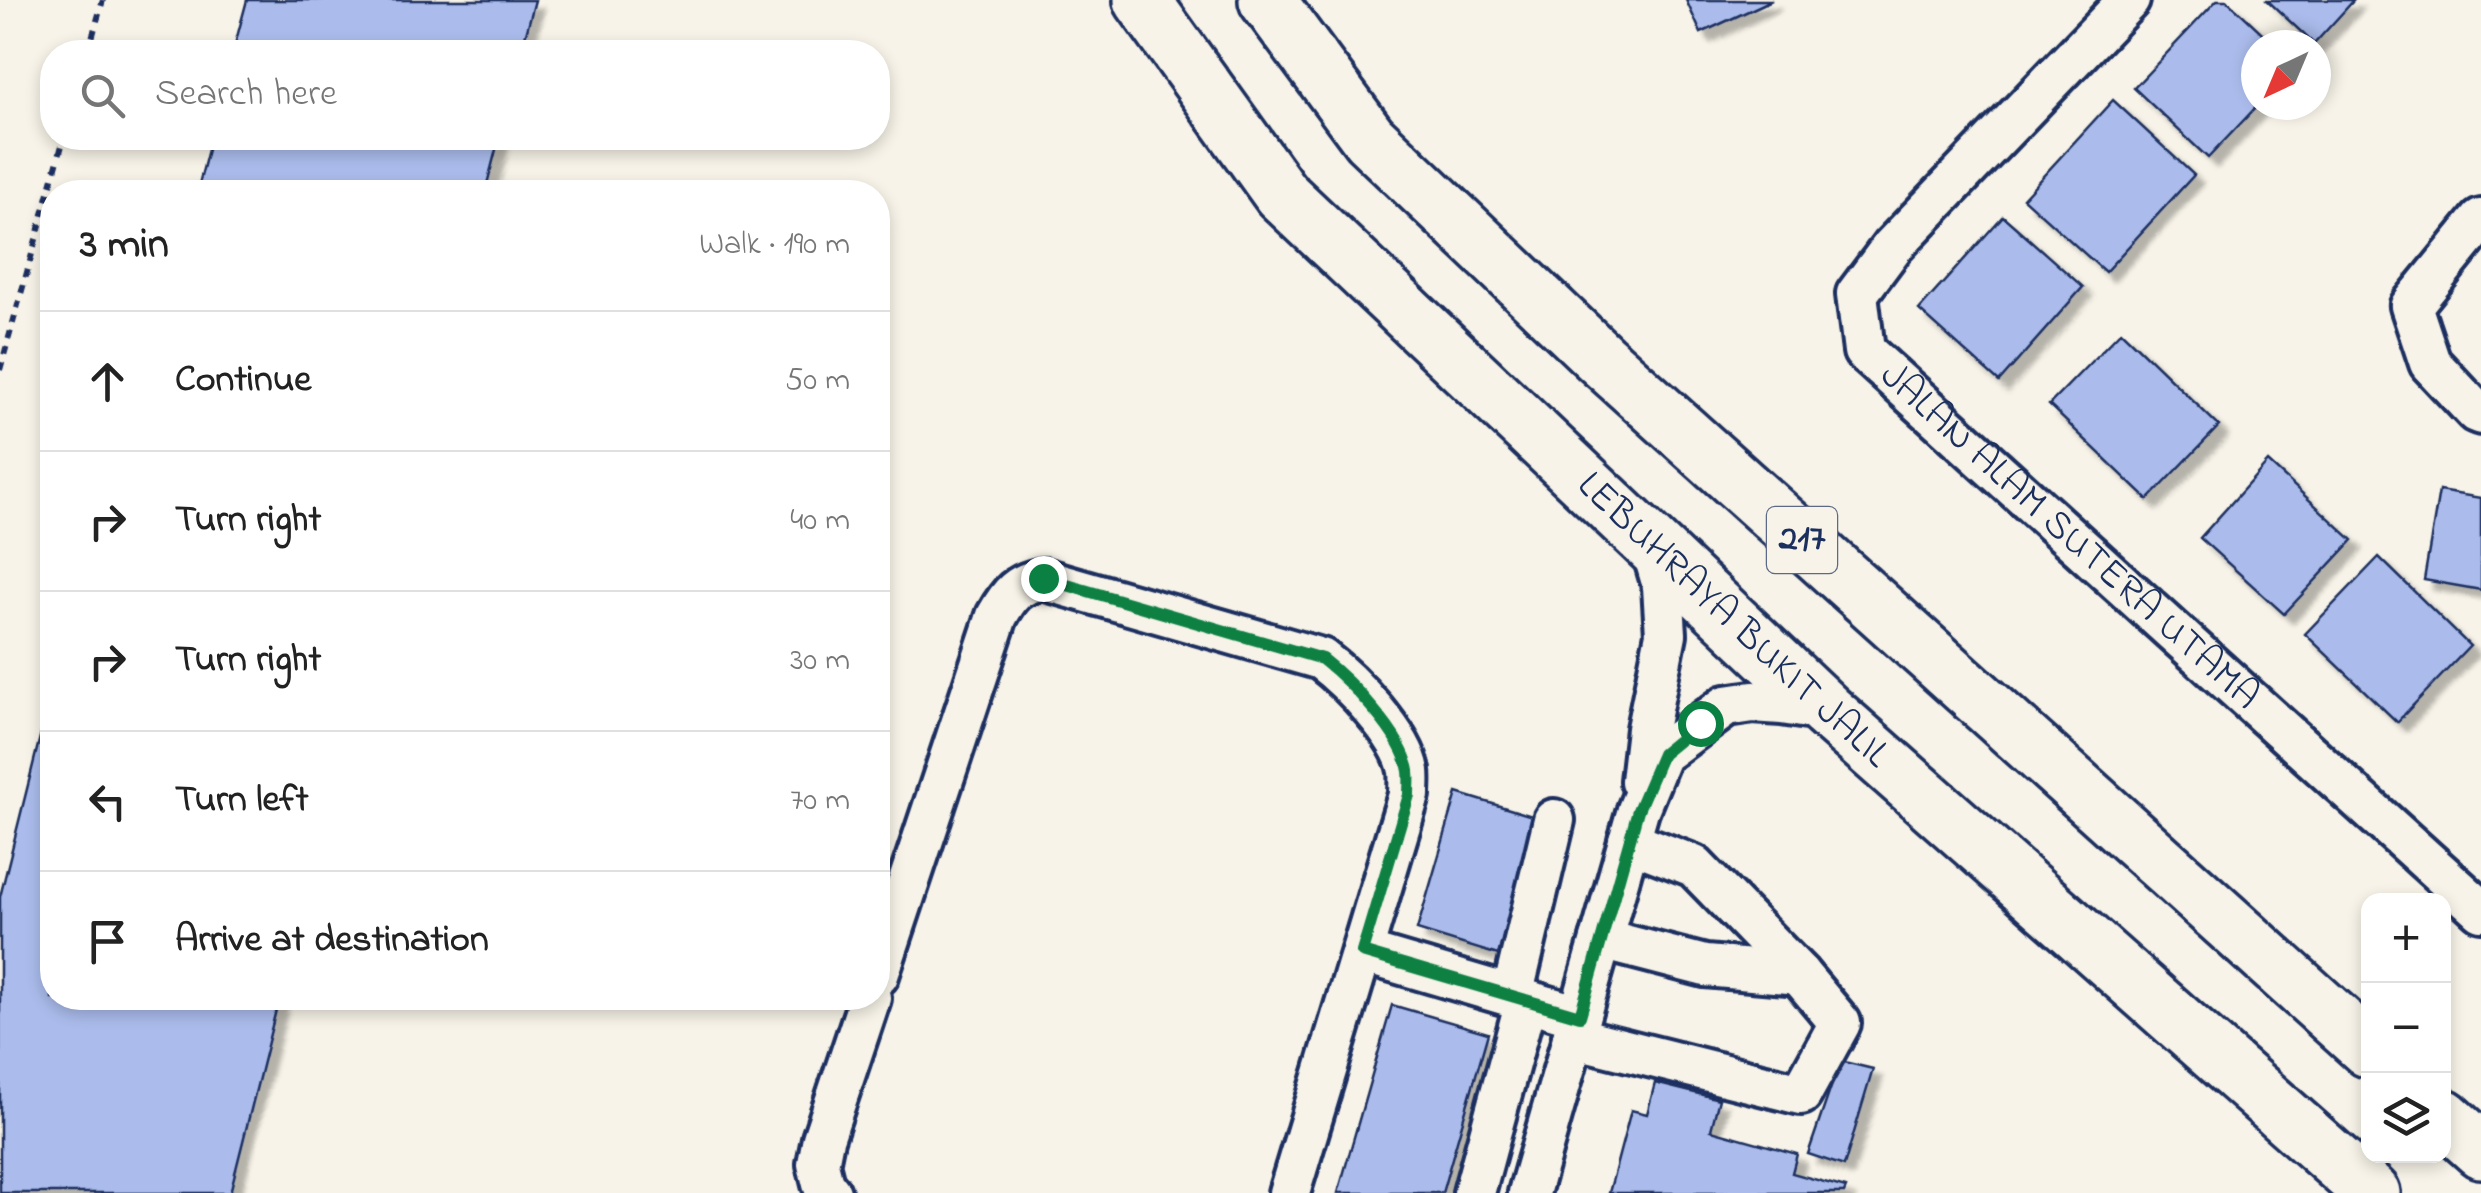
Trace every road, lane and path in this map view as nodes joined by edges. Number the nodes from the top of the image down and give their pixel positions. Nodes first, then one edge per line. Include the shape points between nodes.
1 (103, 0) edge
2 (1142, 0) edge
3 (1268, 0) edge
4 (2129, 0) edge
5 (91, 40) edge
6 (61, 150) edge
7 (52, 180) edge
8 (2481, 220) edge
9 (40, 225) edge
10 (0, 370) edge
11 (2481, 414) edge
12 (1652, 545) junction
13 (1828, 712) junction
14 (1554, 820) dead end
15 (1633, 825) junction
16 (2481, 910) edge
17 (890, 939) edge
18 (1601, 939) junction
19 (1362, 952) junction
20 (1799, 974) junction
21 (1519, 998) junction
22 (866, 1010) edge
23 (1576, 1027) junction
24 (2361, 1044) edge
25 (2451, 1123) edge
26 (2481, 1150) edge
27 (830, 1193) edge
28 (1289, 1193) edge
29 (1474, 1193) edge
30 (1529, 1193) edge
31 (2372, 1193) edge

1 - 5 path
2 - 12 highway, LEBUHRAYA BUKIT JALIL / 217 via 1280,194
3 - 24 highway, 217 via 1369,138 1587,346
4 - 16 street, JALAN ALAM SUTERA UTAMA via 1892,247 1858,294 1864,351
6 - 7 path
8 - 11 street via 2411,306 2430,364
9 - 10 path
12 - 13 highway, LEBUHRAYA BUKIT JALIL / 217
12 - 15 street via 1666,634
13 - 15 street via 1753,702 1726,706 1662,754
13 - 31 highway, LEBUHRAYA BUKIT JALIL / 217
14 - 21 street
15 - 18 street
15 - 20 street via 1694,866
17 - 19 street via 997,616 1024,583 1043,578 1322,659 1345,678 1399,742 1408,769 1409,795
18 - 20 street via 1704,966
18 - 23 street
19 - 21 street
19 - 28 street
20 - 23 street via 1840,1023 1801,1094
21 - 23 street
21 - 29 street
22 - 27 street via 818,1164
23 - 30 street
25 - 26 highway

